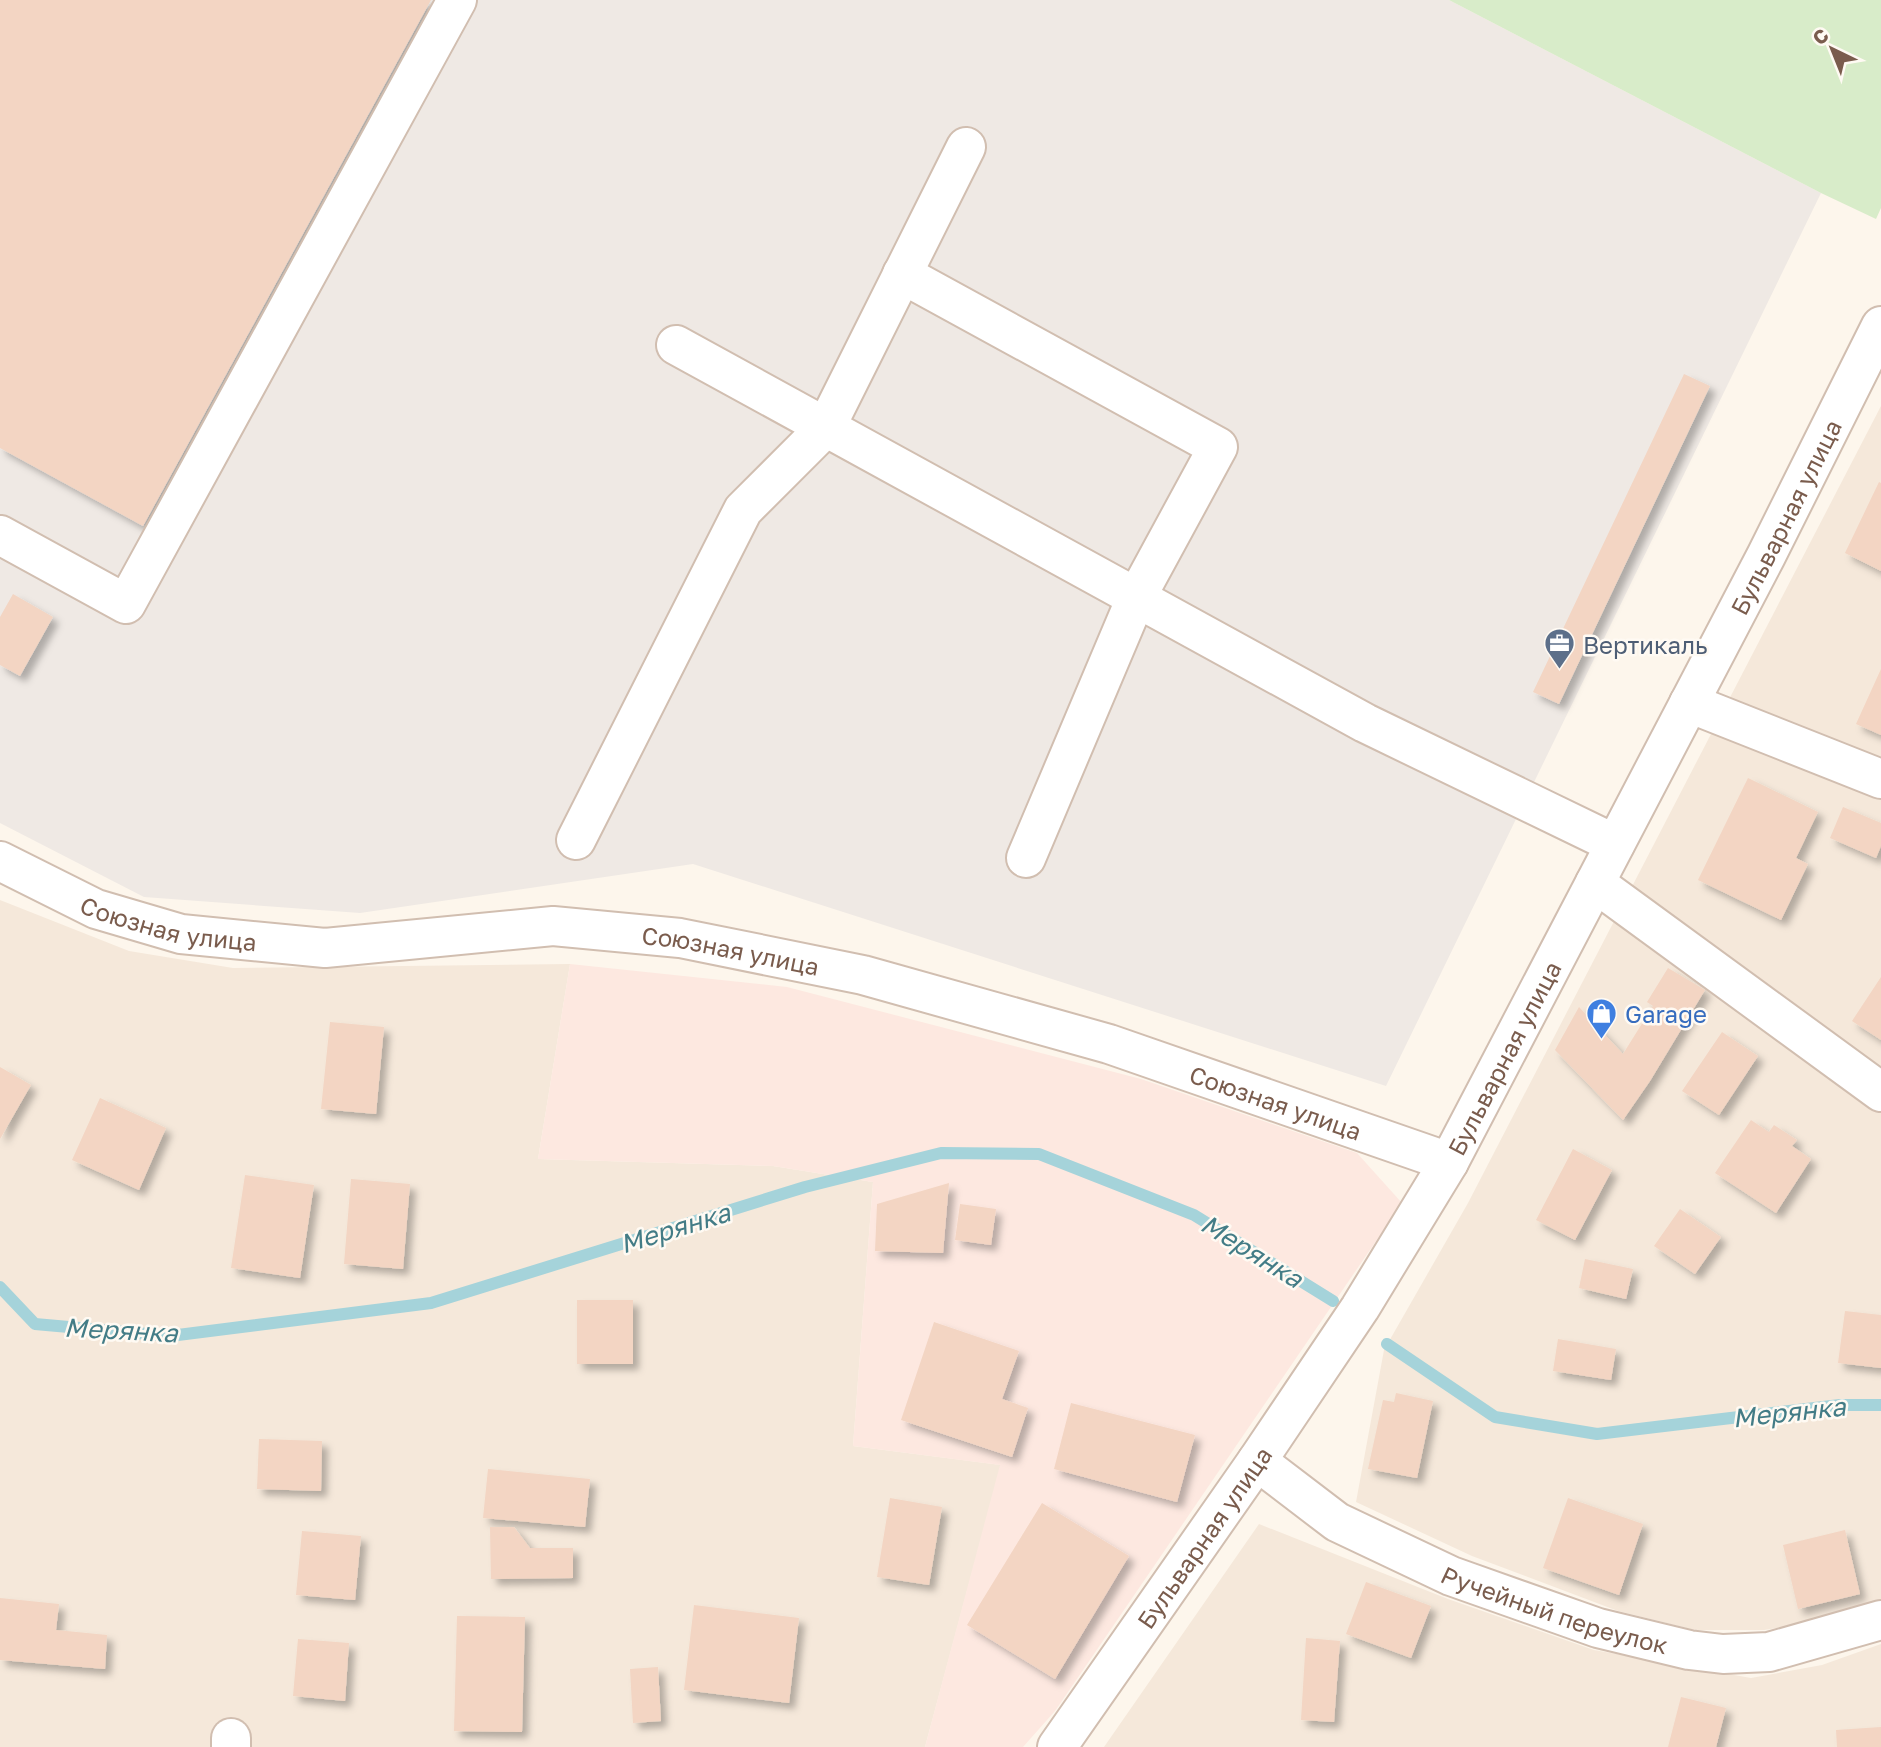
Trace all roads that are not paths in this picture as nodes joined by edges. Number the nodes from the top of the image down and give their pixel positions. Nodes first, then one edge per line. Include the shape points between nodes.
1 (457, 0) edge
2 (966, 147) dead end
3 (902, 274) junction
4 (1881, 326) edge
5 (676, 345) dead end
6 (826, 427) junction
7 (0, 535) edge
8 (1136, 598) junction
9 (1689, 703) junction
10 (1881, 779) edge
11 (576, 840) dead end
12 (1615, 844) junction
13 (1026, 858) dead end
14 (0, 861) edge
15 (1595, 883) junction
16 (1881, 1092) edge
17 (1449, 1161) junction
18 (1257, 1461) junction
19 (1881, 1620) edge
20 (1057, 1747) edge

1 - 7 street via 126,604
2 - 3 street
3 - 6 street
3 - 8 street via 1218,447
4 - 9 street, Бульварная улица
5 - 6 street
6 - 8 street
6 - 11 street via 743,510
8 - 12 street via 1365,723
8 - 13 street
9 - 10 street
9 - 12 street, Бульварная улица
12 - 15 street, Бульварная улица
14 - 17 street, Союзная улица via 96,909 181,934 324,948 553,926 680,938 850,972 1109,1044
15 - 16 street
15 - 17 street, Бульварная улица
17 - 18 street, Бульварная улица via 1360,1308
18 - 19 street, Ручейный переулок via 1337,1522 1451,1576 1598,1628 1723,1654 1769,1652
18 - 20 street, Бульварная улица

